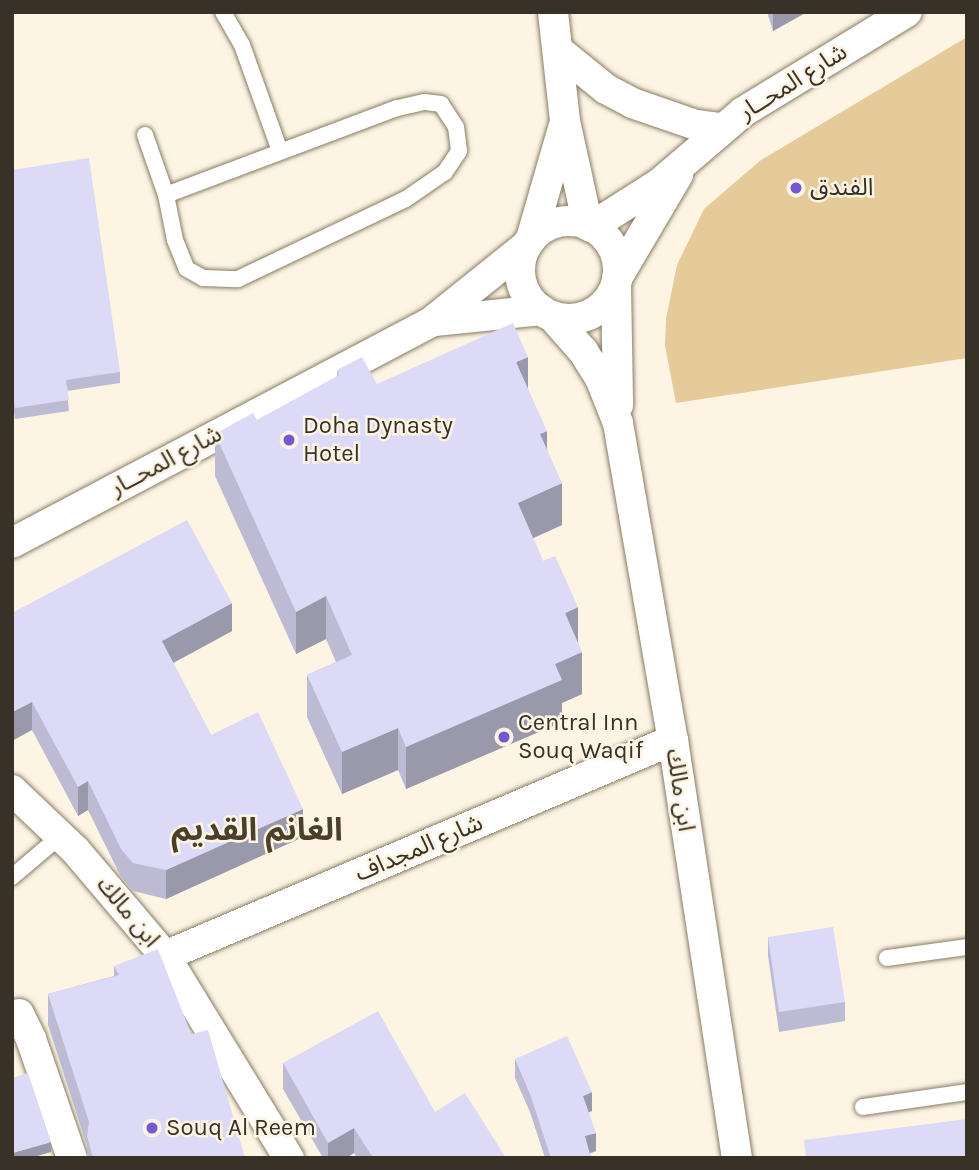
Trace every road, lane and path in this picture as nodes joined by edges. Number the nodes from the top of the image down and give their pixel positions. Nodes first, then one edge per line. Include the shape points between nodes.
1 (223, 12) edge
2 (553, 12) edge
3 (907, 12) edge
4 (559, 51) junction
5 (565, 121) junction
6 (721, 128) junction
7 (145, 135) dead end
8 (280, 151) junction
9 (686, 159) junction
10 (166, 195) junction
11 (590, 226) junction
12 (529, 242) junction
13 (616, 281) junction
14 (546, 313) junction
15 (431, 322) junction
16 (618, 423) junction
17 (12, 543) edge
18 (673, 740) junction
19 (12, 790) edge
20 (59, 837) junction
21 (12, 877) edge
22 (967, 947) edge
23 (165, 956) junction
24 (887, 958) dead end
25 (19, 1014) dead end
26 (967, 1092) edge
27 (863, 1107) dead end
28 (72, 1158) edge
29 (289, 1158) edge
30 (737, 1158) edge

1 - 8 lane via 242,45
2 - 4 street
3 - 6 street, شارع المحــار
4 - 5 street
4 - 6 street via 606,89 632,103 674,119
5 - 11 street
5 - 12 street
6 - 9 street, شارع المحــار
7 - 10 lane
8 - 10 lane
8 - 10 lane via 424,102 441,104 456,127 459,151 445,172 407,199 238,279 203,278 187,269 175,240
9 - 11 street, شارع المحــار via 660,183
9 - 13 street, شارع المحــار
11 - 12 street via 551,224
11 - 13 street via 612,248
12 - 14 street via 522,256 521,281 532,302
12 - 15 street, شارع المحــار
13 - 14 street via 610,296 590,314 578,318
13 - 16 street, ابن مالك
14 - 15 street, شارع المحــار
14 - 16 street, ابن مالك via 583,351
15 - 17 street, شارع المحــار
16 - 18 street, ابن مالك
18 - 23 street, شارع المجداف
18 - 30 street, ابن مالك
19 - 20 street, ابن مالك
20 - 21 lane
20 - 23 street, ابن مالك
22 - 24 lane
23 - 29 street, ابن مالك
25 - 28 street
26 - 27 lane

